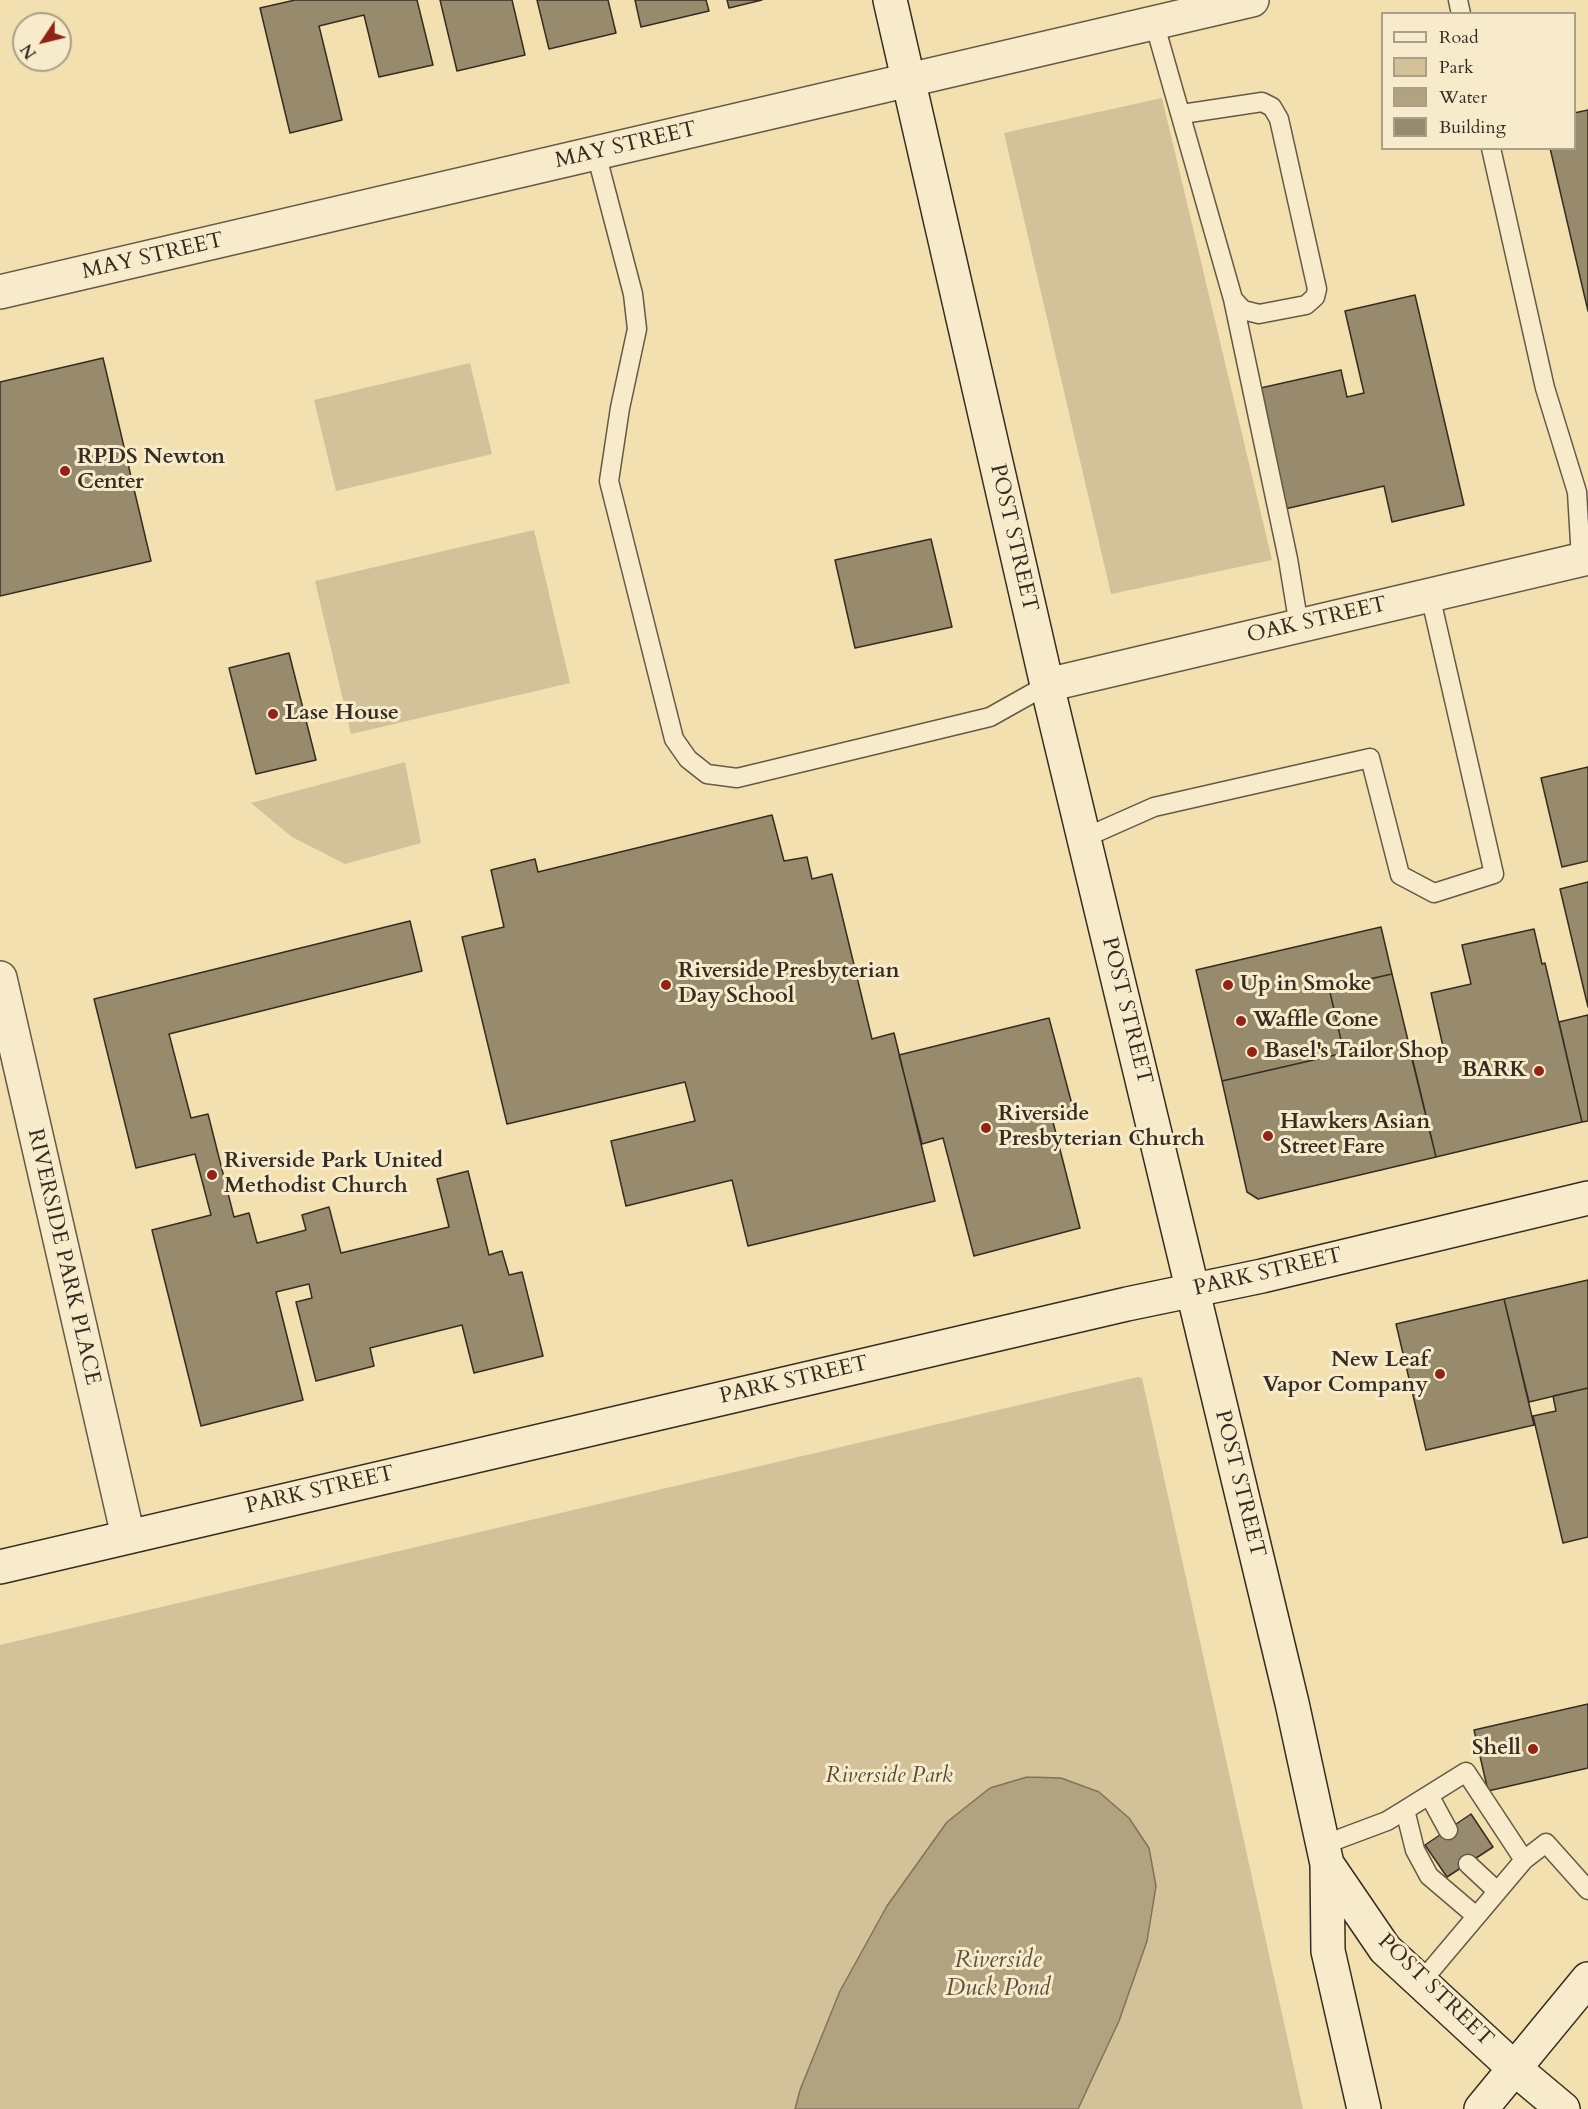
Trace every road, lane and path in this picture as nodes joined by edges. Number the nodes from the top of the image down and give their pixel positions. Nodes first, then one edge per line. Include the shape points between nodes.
1 (890, 0) edge
2 (1252, 0) edge
3 (1154, 22) junction
4 (908, 79) junction
5 (1182, 114) junction
6 (1491, 150) edge
7 (596, 153) junction
8 (0, 292) edge
9 (1233, 299) junction
10 (1584, 558) edge
11 (1431, 595) junction
12 (1299, 626) junction
13 (1047, 685) junction
14 (1084, 838) junction
15 (0, 978) edge
16 (1588, 1198) edge
17 (1191, 1290) junction
18 (128, 1536) junction
19 (0, 1567) edge
20 (1430, 1795) junction
21 (1406, 1810) junction
22 (1448, 1830) dead end
23 (1325, 1854) junction
24 (1524, 1860) junction
25 (1468, 1864) dead end
26 (1588, 1890) edge
27 (1497, 1891) junction
28 (1476, 1916) junction
29 (1588, 1980) edge
30 (1421, 1982) junction
31 (1514, 2068) junction
32 (1364, 2109) edge
33 (1481, 2109) edge
34 (1563, 2109) edge

1 - 4 street, POST STREET
2 - 3 street, MAY STREET
3 - 4 street, MAY STREET
3 - 5 lane
4 - 7 street, MAY STREET
4 - 13 street, POST STREET
5 - 9 lane
5 - 9 lane via 1262,102 1272,107 1279,119 1317,289 1315,297 1306,305 1259,314 1244,310
6 - 10 lane via 1545,388 1577,492
7 - 8 street, MAY STREET
7 - 13 lane via 633,294 637,329 609,481 674,739 688,759 707,774 737,778 990,717
9 - 12 lane
10 - 11 street, OAK STREET
11 - 12 street, OAK STREET
11 - 14 lane via 1494,874 1434,893 1400,875 1370,758 1154,807
12 - 13 street, OAK STREET
13 - 14 street, POST STREET
14 - 17 street, POST STREET
15 - 18 street, RIVERSIDE PARK PLACE
16 - 17 street, PARK STREET
17 - 18 street, PARK STREET
17 - 23 street, POST STREET via 1290,1692
18 - 19 street, PARK STREET
20 - 21 lane
20 - 22 lane
20 - 24 lane via 1466,1772
21 - 23 lane
21 - 28 lane via 1415,1850 1429,1876
23 - 30 street, POST STREET via 1386,1949
23 - 32 street via 1328,1951
24 - 26 lane via 1546,1843
24 - 27 lane
25 - 27 lane
27 - 28 lane
28 - 30 lane
29 - 31 street
30 - 31 street, POST STREET
31 - 33 street
31 - 34 street, POST STREET

